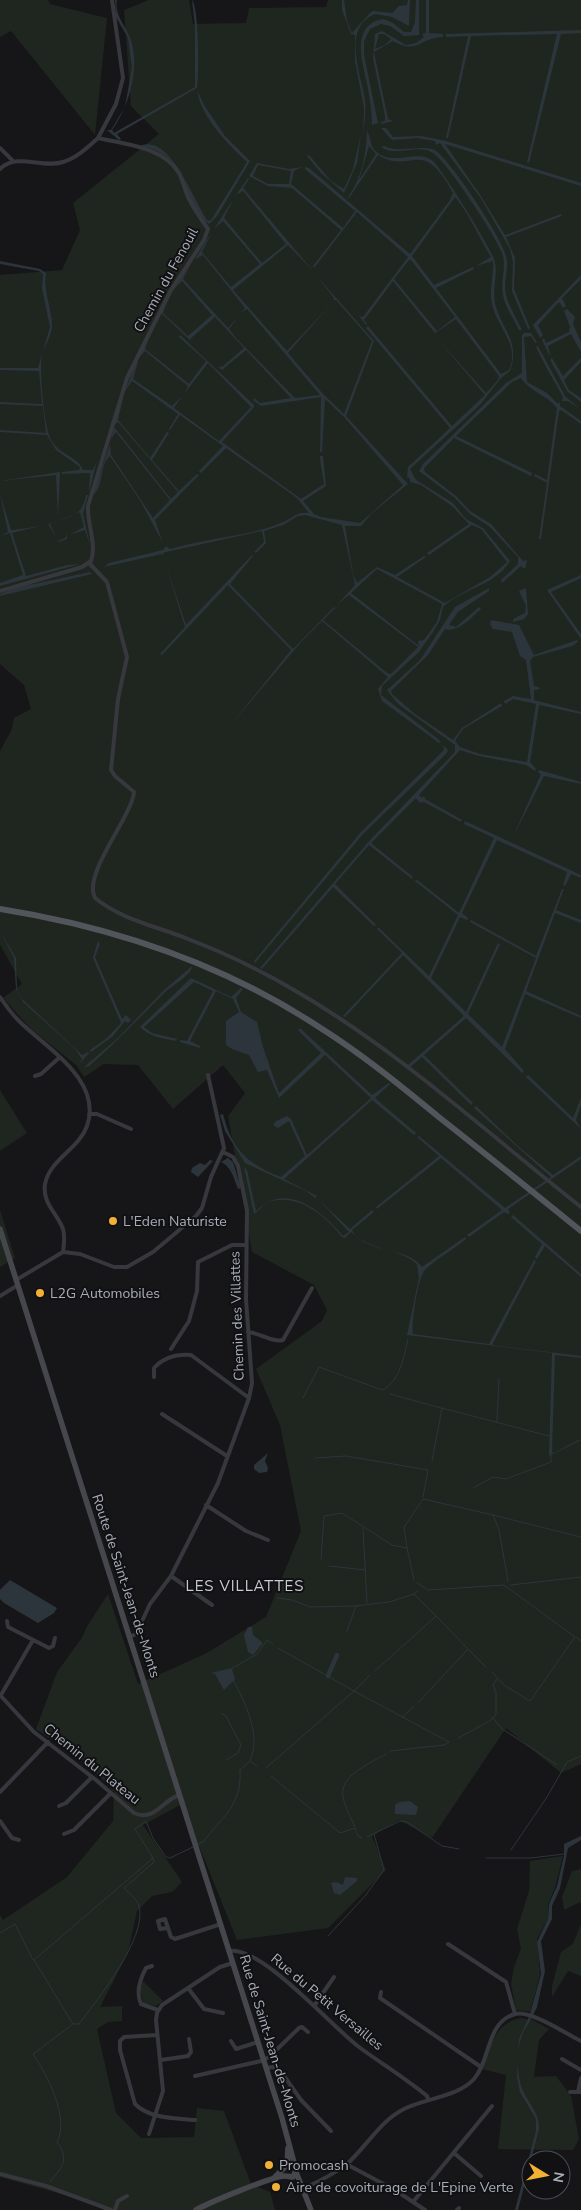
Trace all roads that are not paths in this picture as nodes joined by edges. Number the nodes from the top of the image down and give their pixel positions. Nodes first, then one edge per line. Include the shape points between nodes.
1 (112, 0) edge
2 (98, 138) junction
3 (0, 148) edge
4 (13, 161) junction
5 (0, 169) edge
6 (89, 563) junction
7 (0, 591) edge
8 (0, 909) edge
9 (0, 997) edge
10 (60, 1057) junction
11 (208, 1075) dead end
12 (34, 1076) dead end
13 (89, 1114) junction
14 (131, 1129) dead end
15 (223, 1152) junction
16 (581, 1206) edge
17 (0, 1229) edge
18 (581, 1231) edge
19 (245, 1245) junction
20 (63, 1252) junction
21 (17, 1283) junction
22 (312, 1288) dead end
23 (0, 1296) edge
24 (248, 1332) junction
25 (171, 1349) dead end
26 (154, 1376) dead end
27 (249, 1398) junction
28 (162, 1414) dead end
29 (227, 1456) junction
30 (206, 1506) junction
31 (268, 1540) dead end
32 (171, 1576) junction
33 (212, 1606) dead end
34 (7, 1621) dead end
35 (129, 1637) junction
36 (55, 1638) dead end
37 (33, 1640) junction
38 (0, 1695) edge
39 (48, 1742) junction
40 (92, 1776) junction
41 (0, 1792) edge
42 (111, 1793) junction
43 (179, 1794) junction
44 (59, 1806) dead end
45 (0, 1821) edge
46 (64, 1834) dead end
47 (19, 1840) dead end
48 (221, 1924) junction
49 (167, 1928) dead end
50 (448, 1944) dead end
51 (229, 1951) junction
52 (233, 1963) junction
53 (152, 1966) dead end
54 (334, 1978) dead end
55 (188, 1988) junction
56 (381, 1992) dead end
57 (314, 2006) junction
58 (158, 2010) junction
59 (223, 2013) dead end
60 (515, 2014) junction
61 (308, 2032) dead end
62 (157, 2035) junction
63 (189, 2039) dead end
64 (232, 2041) dead end
65 (581, 2041) edge
66 (258, 2042) junction
67 (161, 2060) junction
68 (264, 2060) junction
69 (562, 2060) dead end
70 (481, 2067) junction
71 (266, 2068) junction
72 (581, 2070) edge
73 (195, 2076) dead end
74 (581, 2078) edge
75 (570, 2092) dead end
76 (579, 2092) edge
77 (428, 2100) junction
78 (492, 2106) dead end
79 (155, 2115) junction
80 (195, 2120) dead end
81 (331, 2131) dead end
82 (149, 2134) dead end
83 (288, 2138) junction
84 (454, 2153) junction
85 (346, 2164) junction
86 (295, 2169) junction
87 (287, 2172) junction
88 (0, 2174) edge
89 (481, 2176) dead end
90 (303, 2187) junction
91 (127, 2196) dead end
92 (413, 2202) junction
93 (110, 2210) edge
94 (115, 2210) edge
95 (196, 2210) edge
96 (311, 2210) edge
97 (425, 2210) edge

1 - 2 street via 122,78 116,104
2 - 4 street via 75,157 63,162
2 - 6 street, Chemin du Fenouil via 154,152 165,159 179,174 190,202 208,229 158,312 127,378 88,506 93,555
3 - 4 street
4 - 5 street
6 - 7 street
6 - 16 street via 107,582 127,657 118,699 111,767 113,774 134,794 103,855 92,890 95,898 110,909 240,961 314,1002 372,1040
8 - 18 main road via 82,924 139,941 201,964 258,991 353,1050
9 - 10 street via 19,1021
10 - 12 street via 41,1074
10 - 13 street via 71,1066 81,1082
11 - 15 street
13 - 14 street via 97,1114
13 - 20 street via 81,1137 50,1170 46,1183 46,1199 63,1231
15 - 19 street, Chemin des Villattes via 233,1157 238,1166 247,1210
15 - 20 street via 202,1208 182,1229 140,1260 121,1268 77,1253
17 - 21 main road, Route de Saint-Jean-de-Monts
19 - 24 street, Chemin des Villattes
19 - 25 street via 232,1245 198,1262 197,1292 189,1320
20 - 21 street
21 - 23 street
21 - 35 main road, Route de Saint-Jean-de-Monts
22 - 24 street via 284,1340 276,1341
24 - 27 street, Chemin des Villattes via 252,1383
26 - 27 street via 154,1368 159,1362 180,1354 191,1355
27 - 29 street, Chemin des Villattes
28 - 29 street
29 - 30 street, Chemin des Villattes
30 - 31 street via 246,1531
30 - 32 street, Chemin des Villattes
32 - 33 street
32 - 35 street, Chemin des Villattes via 150,1604 136,1634
34 - 37 street via 8,1627
35 - 43 main road, Route de Saint-Jean-de-Monts
36 - 37 street via 49,1648
37 - 38 street
38 - 39 street, Chemin du Plateau via 23,1722
39 - 40 street, Chemin du Plateau
39 - 41 street
40 - 42 street, Chemin du Plateau
40 - 44 street
42 - 43 street, Chemin du Plateau via 134,1813 147,1816
42 - 46 street via 74,1830
43 - 48 main road, Route de Saint-Jean-de-Monts
45 - 47 street via 12,1838
48 - 49 street via 175,1939
48 - 51 main road, Route de Saint-Jean-de-Monts
50 - 60 street via 506,1982
51 - 52 main road, Rue de Saint-Jean-de-Monts
51 - 57 street, Rue du Petit Versailles via 236,1951 268,1966
52 - 55 street via 220,1967
52 - 66 main road, Rue de Saint-Jean-de-Monts
53 - 58 street via 144,1972 139,1986 139,2001
54 - 57 street
55 - 58 street
55 - 59 street via 204,2009
56 - 70 street via 380,1998
57 - 77 street, Rue du Petit Versailles via 359,2047 400,2073
58 - 62 street
60 - 65 street via 527,2014
60 - 70 street via 494,2031
61 - 68 street via 299,2028
62 - 67 street
62 - 79 street via 124,2037 120,2041 134,2104
63 - 67 street via 191,2052 188,2056
64 - 66 street via 236,2050
66 - 68 main road, Rue de Saint-Jean-de-Monts
67 - 79 street via 163,2091
68 - 71 main road, Rue de Saint-Jean-de-Monts
68 - 73 street
69 - 72 street
70 - 77 street via 474,2079 463,2087
71 - 81 street via 282,2073 301,2100
71 - 83 main road, Rue de Saint-Jean-de-Monts
74 - 76 street
75 - 76 street
77 - 85 street via 393,2116
78 - 84 street
79 - 80 street
79 - 82 street
83 - 86 main road, Rue de Saint-Jean-de-Monts
83 - 87 main road, Rue de Saint-Jean-de-Monts
84 - 89 street
84 - 92 street
85 - 90 street
85 - 92 street
86 - 87 main road
86 - 87 main road
86 - 90 main road, Rue de Saint-Jean-de-Monts
87 - 90 main road
87 - 95 main road
88 - 93 street via 46,2186
90 - 96 main road, Rue de Saint-Jean-de-Monts
91 - 94 street via 118,2201
92 - 97 street

